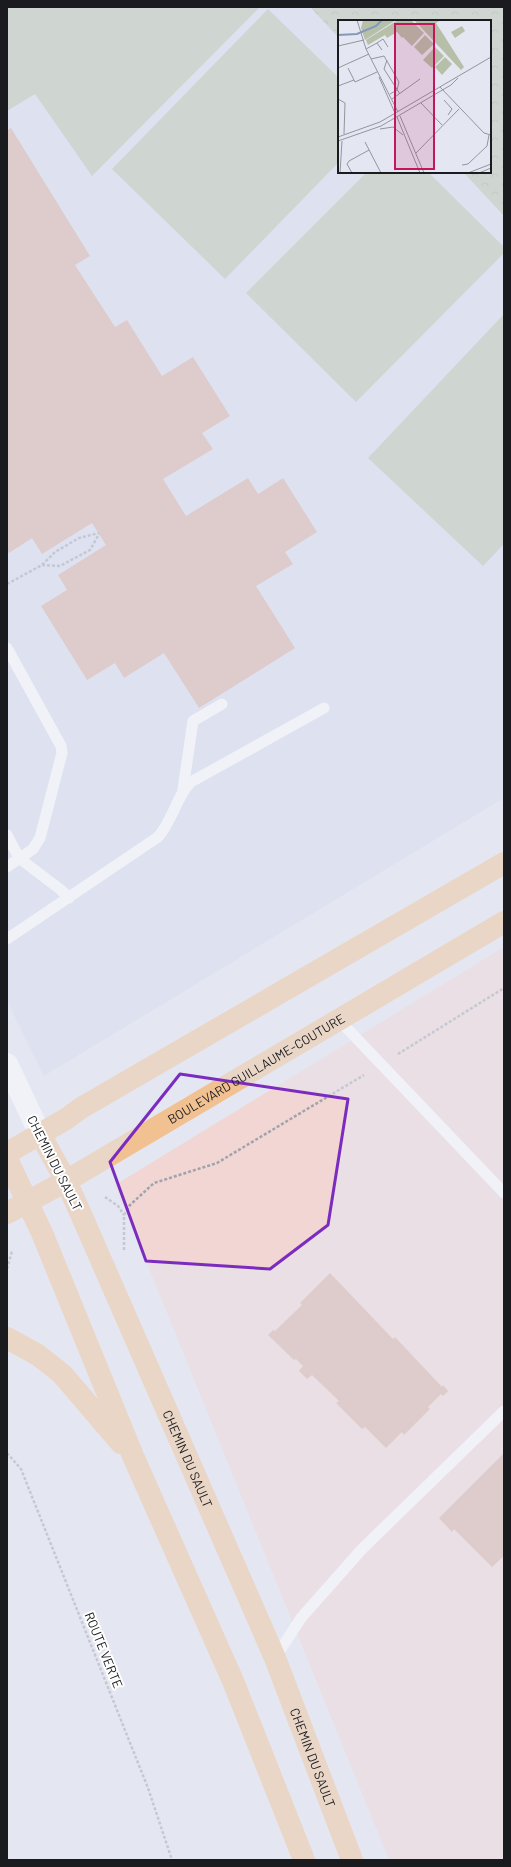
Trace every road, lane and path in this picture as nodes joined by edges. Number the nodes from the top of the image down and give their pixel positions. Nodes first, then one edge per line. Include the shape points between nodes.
1 (42, 565) junction
2 (7, 584) edge
3 (7, 648) edge
4 (222, 704) dead end
5 (324, 708) dead end
6 (183, 789) junction
7 (7, 835) edge
8 (19, 858) junction
9 (504, 863) edge
10 (7, 867) edge
11 (69, 898) junction
12 (504, 922) edge
13 (7, 939) edge
14 (504, 988) edge
15 (339, 1020) junction
16 (7, 1064) edge
17 (381, 1065) junction
18 (40, 1134) junction
19 (7, 1153) edge
20 (7, 1159) edge
21 (66, 1181) junction
22 (504, 1193) edge
23 (105, 1198) dead end
24 (28, 1202) junction
25 (7, 1213) edge
26 (124, 1216) junction
27 (125, 1244) dead end
28 (12, 1251) dead end
29 (7, 1269) edge
30 (7, 1338) edge
31 (504, 1411) edge
32 (7, 1453) edge
33 (133, 1456) junction
34 (275, 1658) junction
35 (172, 1860) edge
36 (304, 1860) edge
37 (352, 1860) edge

1 - 1 path via 60,566 90,550 99,534 79,538 55,552
1 - 2 path
3 - 8 lane via 61,746 62,753 40,838 33,849
4 - 6 lane via 193,721
5 - 6 lane via 191,782
6 - 11 lane via 173,814 158,837
7 - 8 lane
8 - 10 lane
8 - 11 lane
9 - 18 main road
11 - 13 lane
12 - 15 main road, BOULEVARD GUILLAUME-COUTURE
14 - 17 path
15 - 17 lane
15 - 21 main road, BOULEVARD GUILLAUME-COUTURE
16 - 18 street, CHEMIN DU SAULT
17 - 22 lane
17 - 26 path via 218,1163 154,1183 130,1205
18 - 19 main road
18 - 21 main road, CHEMIN DU SAULT
20 - 24 main road
21 - 24 main road, BOULEVARD GUILLAUME-COUTURE
21 - 34 main road, CHEMIN DU SAULT
23 - 26 path via 118,1206
24 - 25 main road, BOULEVARD GUILLAUME-COUTURE
24 - 33 main road
26 - 27 path
28 - 29 path
30 - 33 main road via 38,1355 62,1374
31 - 34 lane via 362,1549 301,1618
32 - 35 path, ROUTE VERTE via 21,1469 148,1788
33 - 36 main road via 234,1681
34 - 37 main road, CHEMIN DU SAULT

